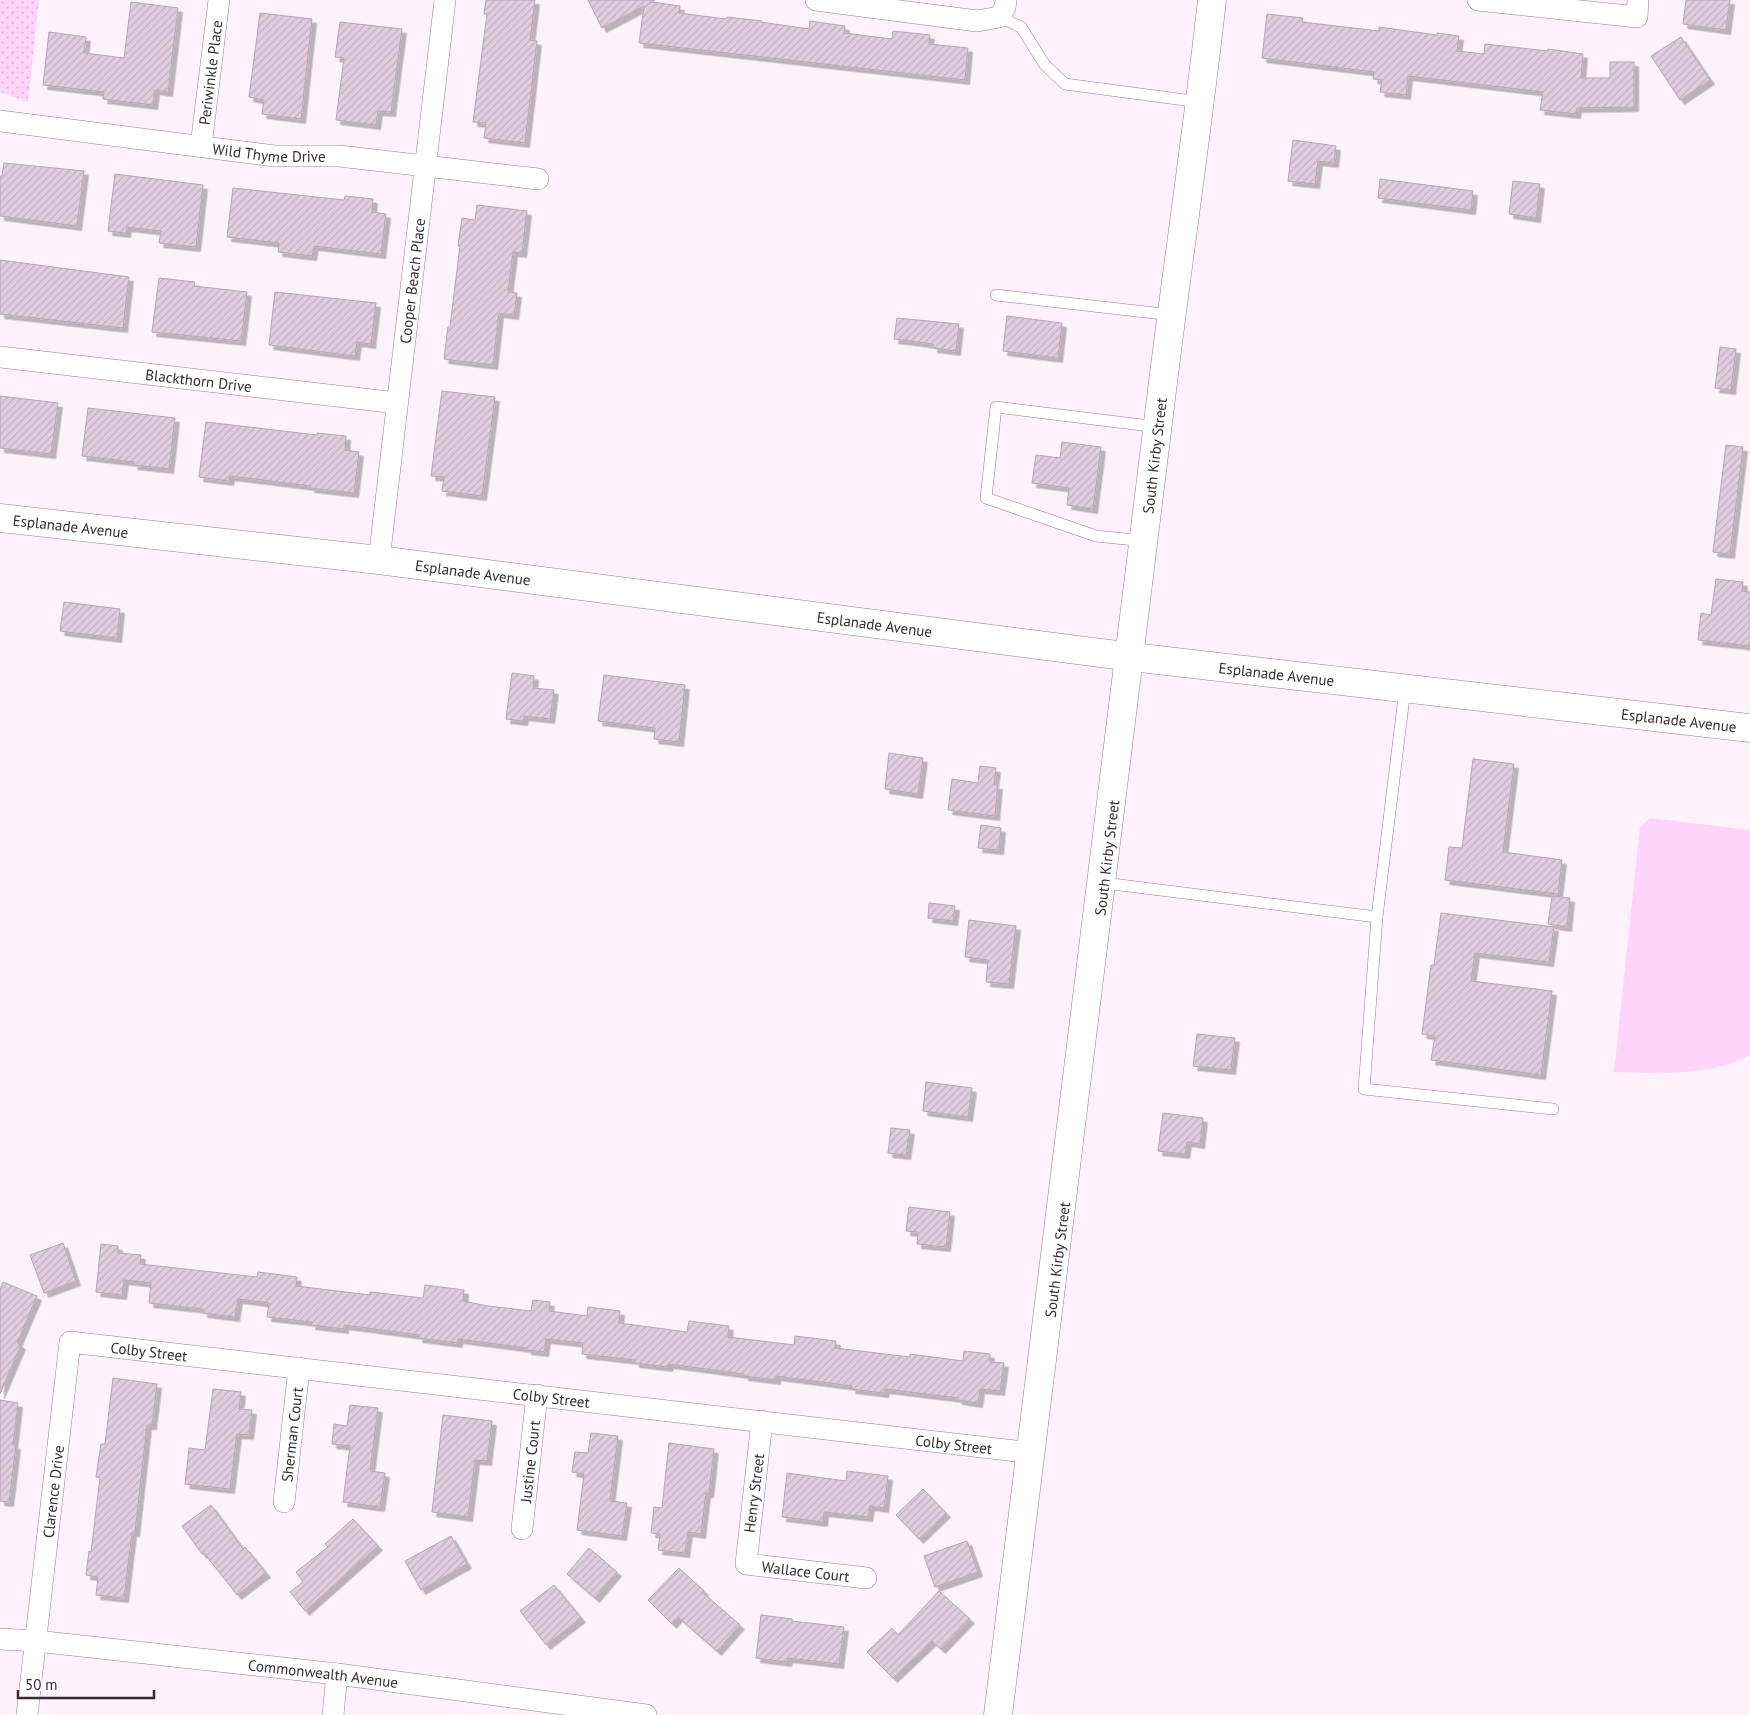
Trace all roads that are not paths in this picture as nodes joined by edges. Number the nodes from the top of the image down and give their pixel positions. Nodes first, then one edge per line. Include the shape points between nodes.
1 (219, 0) edge
2 (445, 0) edge
3 (816, 0) edge
4 (1212, 0) edge
5 (1478, 0) edge
6 (1638, 8) edge
7 (1003, 9) edge
8 (1200, 102) junction
9 (0, 121) edge
10 (201, 146) junction
11 (426, 166) junction
12 (538, 179) dead end
13 (996, 295) dead end
14 (1172, 315) junction
15 (0, 357) edge
16 (397, 403) junction
17 (1158, 427) junction
18 (0, 518) edge
19 (1145, 542) junction
20 (379, 560) junction
21 (1132, 657) junction
22 (1405, 688) junction
23 (1750, 728) edge
24 (1104, 883) junction
25 (1377, 917) junction
26 (1553, 1109) dead end
27 (70, 1342) joint
28 (299, 1368) junction
29 (537, 1395) junction
30 (762, 1421) junction
31 (1033, 1453) junction
32 (284, 1502) dead end
33 (522, 1529) dead end
34 (746, 1564) joint
35 (866, 1578) dead end
36 (0, 1639) edge
37 (36, 1641) junction
38 (337, 1674) junction
39 (544, 1708) edge
40 (27, 1715) edge
41 (332, 1715) edge
42 (646, 1715) edge
43 (998, 1715) edge

1 - 10 street, Periwinkle Place
2 - 11 street, Cooper Beach Place
3 - 7 street via 977,21
4 - 8 main road, South Kirby Street
5 - 6 street
7 - 8 lane via 1021,28 1046,65 1065,84
8 - 14 main road, South Kirby Street
9 - 10 street, Wild Thyme Drive
10 - 11 street, Wild Thyme Drive via 275,156 340,156
11 - 12 street, Wild Thyme Drive
11 - 16 street, Cooper Beach Place
13 - 14 lane
14 - 17 main road, South Kirby Street
15 - 16 street, Blackthorn Drive
16 - 20 street, Cooper Beach Place
17 - 19 main road, South Kirby Street
17 - 19 lane via 996,407 986,498 1096,536
18 - 20 main road, Esplanade Avenue
19 - 21 main road, South Kirby Street
20 - 21 main road, Esplanade Avenue
21 - 22 main road, Esplanade Avenue
21 - 24 main road, South Kirby Street
22 - 23 main road, Esplanade Avenue
22 - 25 lane
24 - 25 lane
24 - 31 main road, South Kirby Street
25 - 26 lane via 1364,1088
27 - 28 street, Colby Street
27 - 37 street, Clarence Drive
28 - 29 street, Colby Street
28 - 32 street, Sherman Court
29 - 30 street, Colby Street
29 - 33 street, Justine Court
30 - 31 street, Colby Street
30 - 34 street, Henry Street
31 - 43 main road, South Kirby Street
34 - 35 street, Wallace Court
36 - 37 street, Commonwealth Avenue
37 - 38 street, Commonwealth Avenue
37 - 40 street, Clarence Drive
38 - 39 street, Commonwealth Avenue
38 - 41 street
39 - 42 street, Commonwealth Avenue

